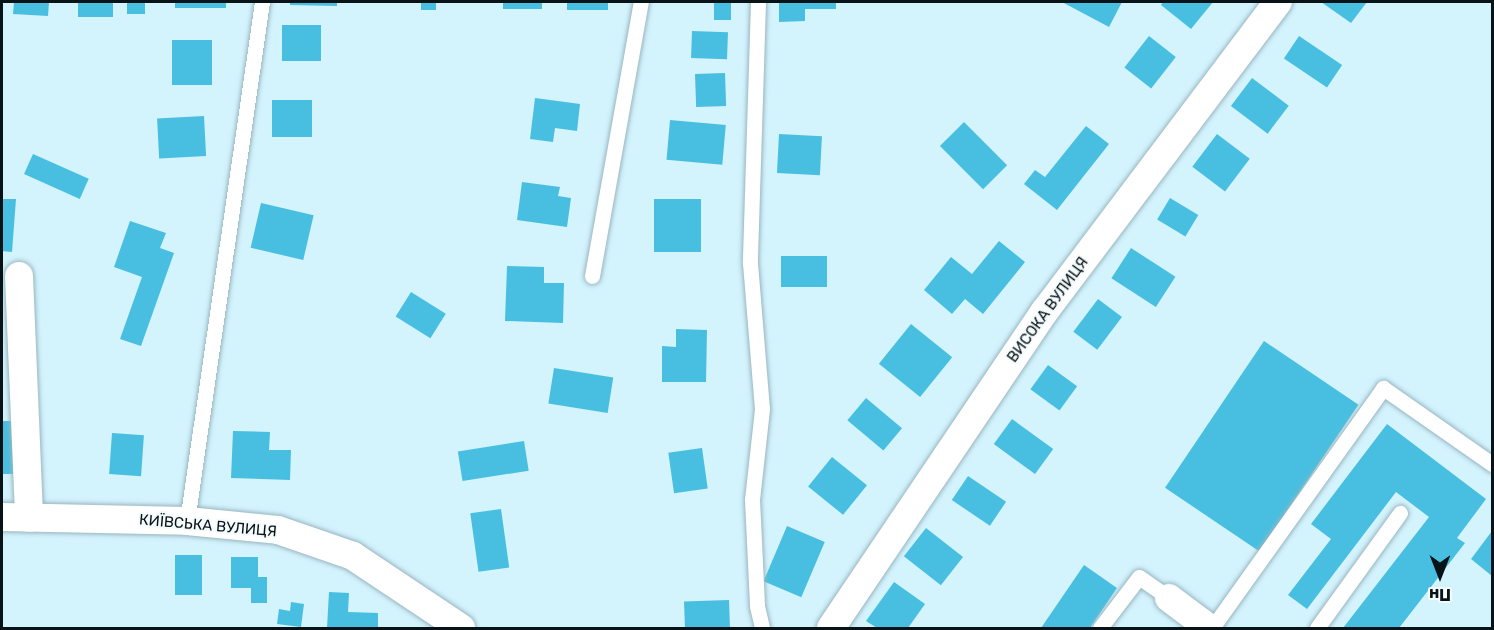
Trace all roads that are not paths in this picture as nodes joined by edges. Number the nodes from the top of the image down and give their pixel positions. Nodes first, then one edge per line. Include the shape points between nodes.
1 (262, 2) edge
2 (641, 2) edge
3 (758, 2) edge
4 (1278, 2) edge
5 (19, 276) dead end
6 (592, 276) dead end
7 (1492, 464) edge
8 (1400, 513) dead end
9 (15, 517) edge
10 (187, 521) junction
11 (1169, 598) joint
12 (461, 628) edge
13 (762, 628) edge
14 (831, 628) edge
15 (1100, 628) edge
16 (1211, 628) edge
17 (1317, 628) edge

1 - 10 lane
2 - 6 lane
3 - 13 lane via 750,263 762,409 752,499 757,606
4 - 14 street, ВИСОКА ВУЛИЦЯ via 1045,311
5 - 9 street
7 - 16 lane via 1383,387
8 - 17 lane
9 - 10 street, КИЇВСЬКА ВУЛИЦЯ
10 - 12 street, КИЇВСЬКА ВУЛИЦЯ via 278,530 353,556
11 - 15 lane via 1139,577
11 - 16 street

